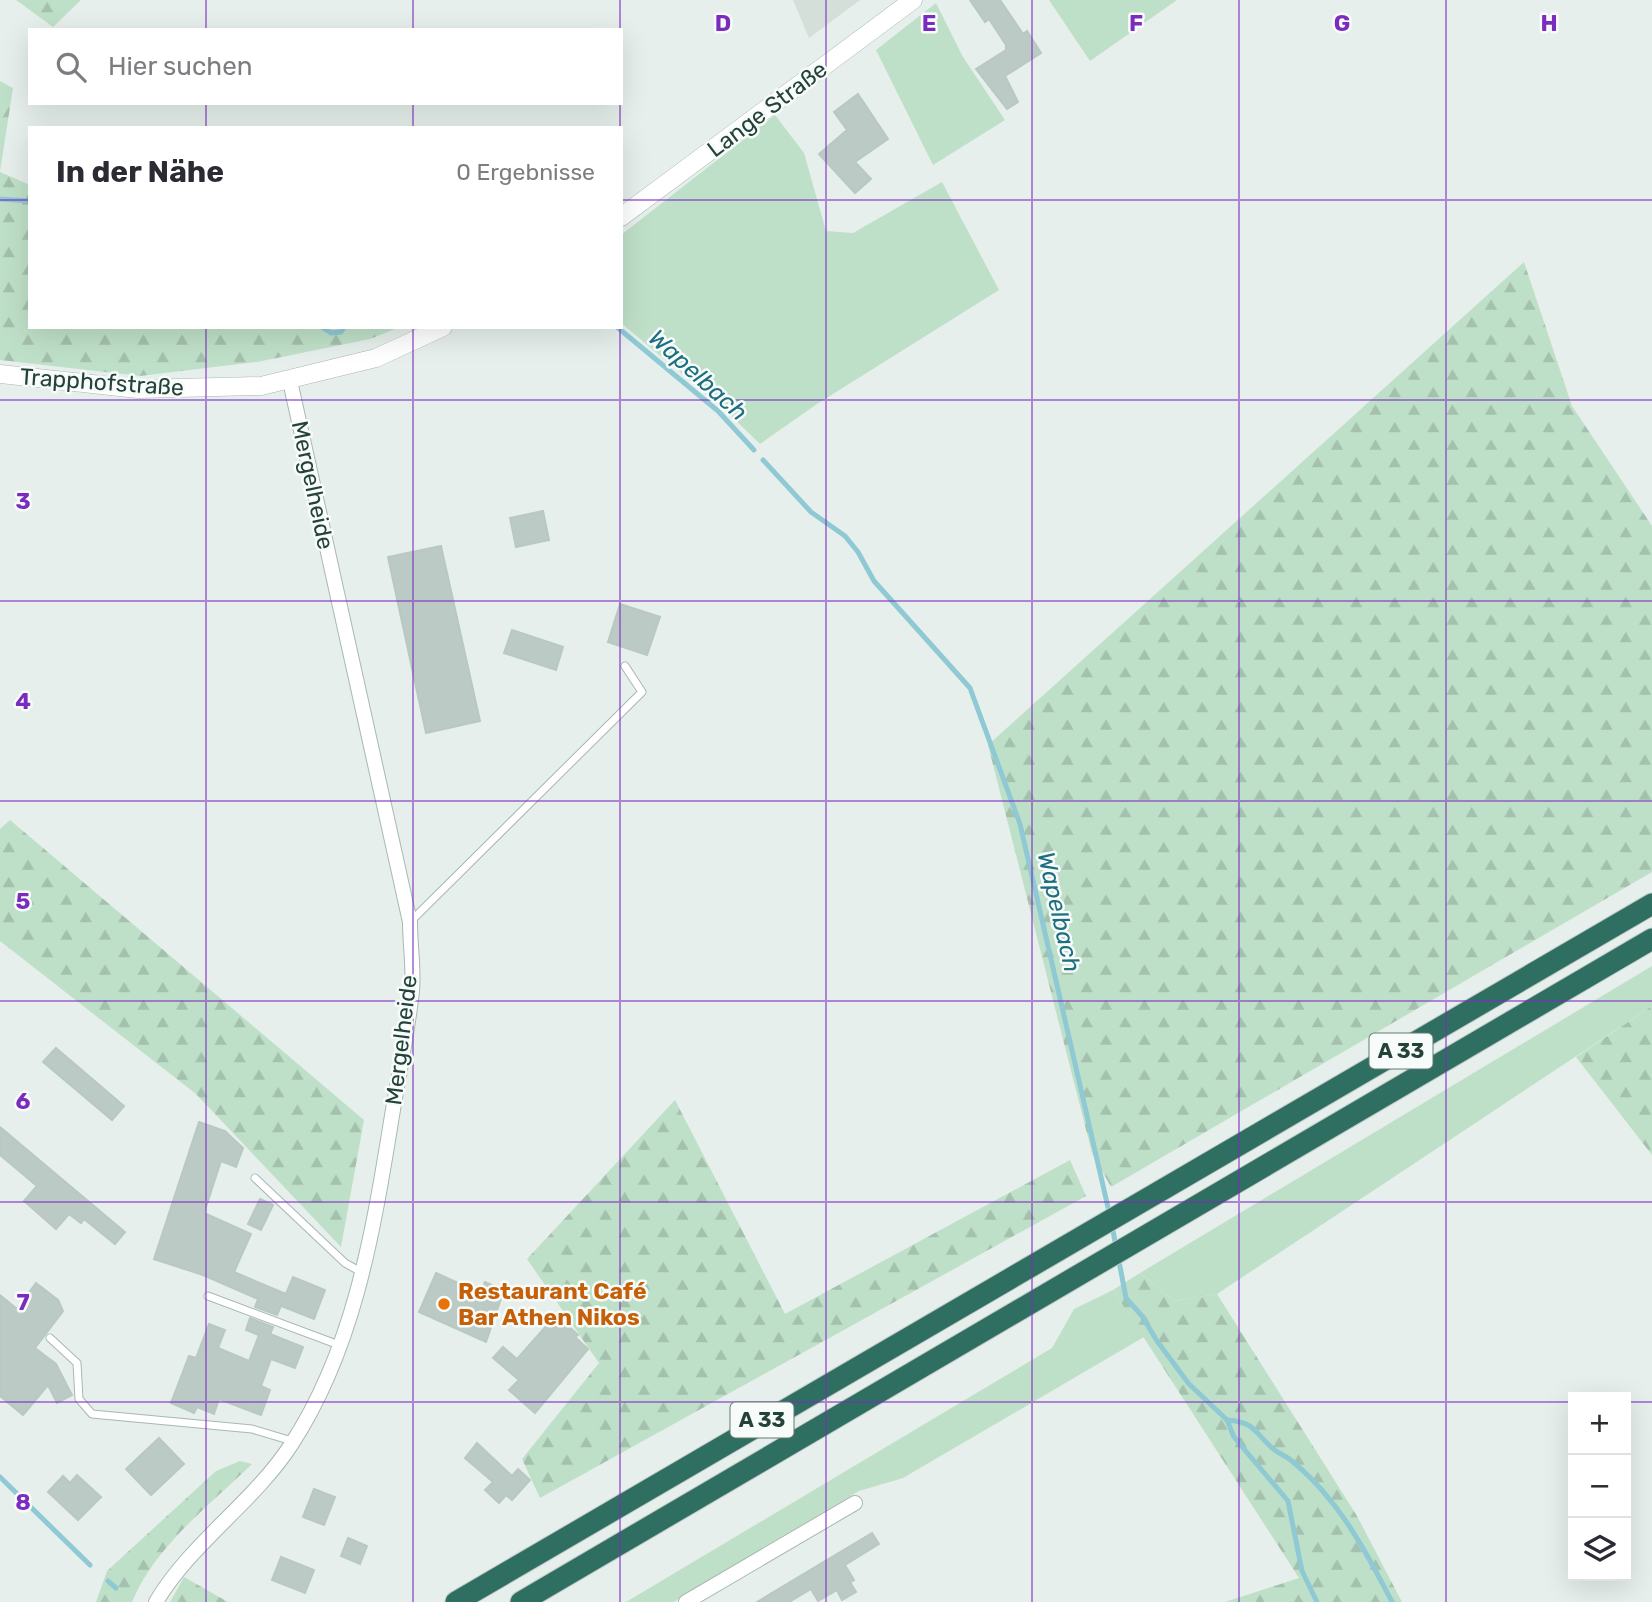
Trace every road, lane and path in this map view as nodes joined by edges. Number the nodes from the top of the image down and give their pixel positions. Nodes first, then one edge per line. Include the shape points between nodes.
1 (913, 0) edge
2 (623, 216) edge
3 (439, 329) edge
4 (0, 374) edge
5 (290, 381) junction
6 (625, 666) dead end
7 (1652, 904) edge
8 (410, 922) junction
9 (1652, 939) edge
10 (255, 1178) dead end
11 (363, 1274) junction
12 (208, 1296) dead end
13 (50, 1338) dead end
14 (339, 1345) junction
15 (293, 1442) junction
16 (855, 1503) dead end
17 (156, 1602) edge
18 (456, 1602) edge
19 (521, 1602) edge
20 (686, 1602) edge

1 - 2 street, Lange Straße
3 - 5 street via 376,358
4 - 5 street, Trapphofstraße via 138,389 246,387
5 - 8 street, Mergelheide
6 - 8 lane via 642,692
7 - 18 highway, A 33
8 - 11 street, Mergelheide via 412,989
9 - 19 highway, A 33
10 - 11 lane via 345,1263
11 - 14 street, Mergelheide
12 - 14 lane
13 - 15 lane via 77,1363 79,1399 92,1415 252,1429
14 - 15 street, Mergelheide via 327,1379
15 - 17 street, Mergelheide
16 - 20 street

